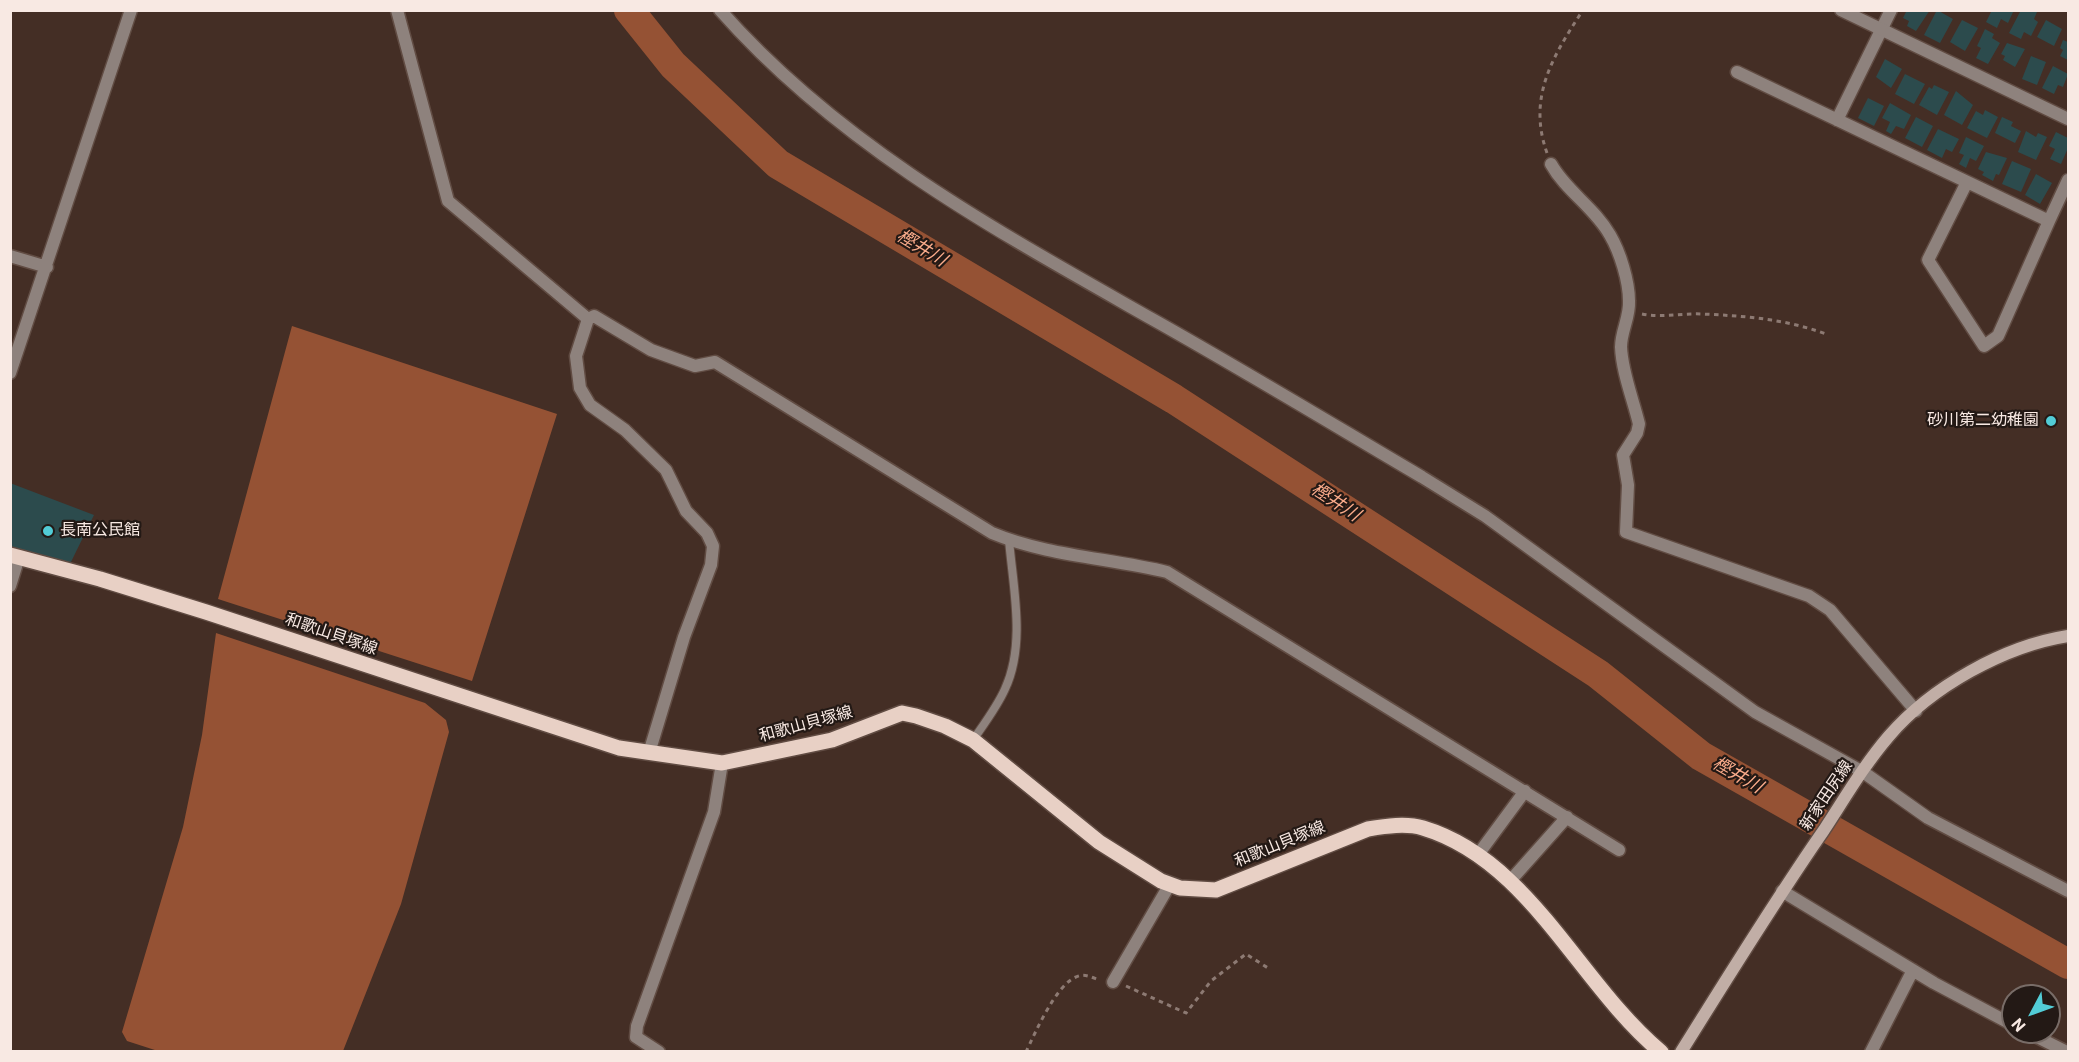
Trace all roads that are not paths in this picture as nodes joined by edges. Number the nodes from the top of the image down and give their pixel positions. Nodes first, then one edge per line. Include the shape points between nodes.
1 (397, 10) edge
2 (720, 10) edge
3 (1841, 10) edge
4 (1891, 10) edge
5 (128, 11) edge
6 (1882, 30) junction
7 (1737, 72) dead end
8 (2068, 119) edge
9 (1837, 120) junction
10 (1551, 164) road end
11 (2068, 180) edge
12 (1966, 182) junction
13 (2049, 221) junction
14 (10, 256) edge
15 (47, 267) junction
16 (588, 319) junction
17 (10, 373) edge
18 (1009, 540) junction
19 (15, 556) edge
20 (10, 586) edge
21 (2068, 636) edge
22 (1916, 711) junction
23 (973, 740) junction
24 (650, 753) junction
25 (722, 763) junction
26 (1861, 774) junction
27 (1525, 791) junction
28 (1567, 818) junction
29 (1619, 850) dead end
30 (1477, 855) junction
31 (1510, 881) junction
32 (1170, 884) junction
33 (1783, 889) junction
34 (2068, 891) edge
35 (1913, 970) junction
36 (1113, 982) road end
37 (2001, 1018) edge
38 (2051, 1044) edge
39 (659, 1052) edge
40 (1661, 1052) edge
41 (1681, 1052) edge
42 (1871, 1052) edge
43 (2067, 1052) edge

1 - 16 street via 448,201
2 - 26 street via 819,108 976,219 1485,516 1755,712
3 - 6 street
4 - 6 street
5 - 15 street
6 - 8 street
6 - 9 street
7 - 9 street
9 - 12 street
10 - 22 street via 1559,179 1593,211 1610,235 1621,260 1630,302 1621,349 1639,424 1623,455 1628,485 1626,531 1809,596 1830,610
11 - 13 street
12 - 13 street
12 - 13 street via 1928,260 1984,346 1998,336
14 - 15 street
15 - 17 street
16 - 18 street via 594,316 651,350 695,366 716,362 964,517
16 - 24 street via 576,356 580,388 590,405 625,430 666,470 686,512 713,546 711,565 684,637
18 - 23 lane via 1017,635 1014,662 1005,688
18 - 27 street via 1167,572
19 - 20 street
19 - 24 main road, 和歌山貝塚線 via 206,612 619,748
21 - 22 main road, 新家田尻線 via 1983,664
22 - 26 main road, 新家田尻線 via 1890,735
23 - 25 main road, 和歌山貝塚線 via 945,726 902,713 832,740
23 - 32 main road, 和歌山貝塚線 via 1099,842
24 - 25 main road, 和歌山貝塚線
25 - 39 street via 714,812 637,1026 636,1037
26 - 33 main road, 新家田尻線
26 - 34 street via 1928,818
27 - 28 street
27 - 30 street
28 - 29 street
28 - 31 street
30 - 31 main road, 和歌山貝塚線
30 - 32 main road, 和歌山貝塚線 via 1422,828 1391,826 1368,829 1216,890
31 - 40 main road, 和歌山貝塚線 via 1541,913 1623,1017
32 - 36 street
33 - 35 street
33 - 41 main road, 新家田尻線
35 - 37 street
35 - 42 street
38 - 43 street

